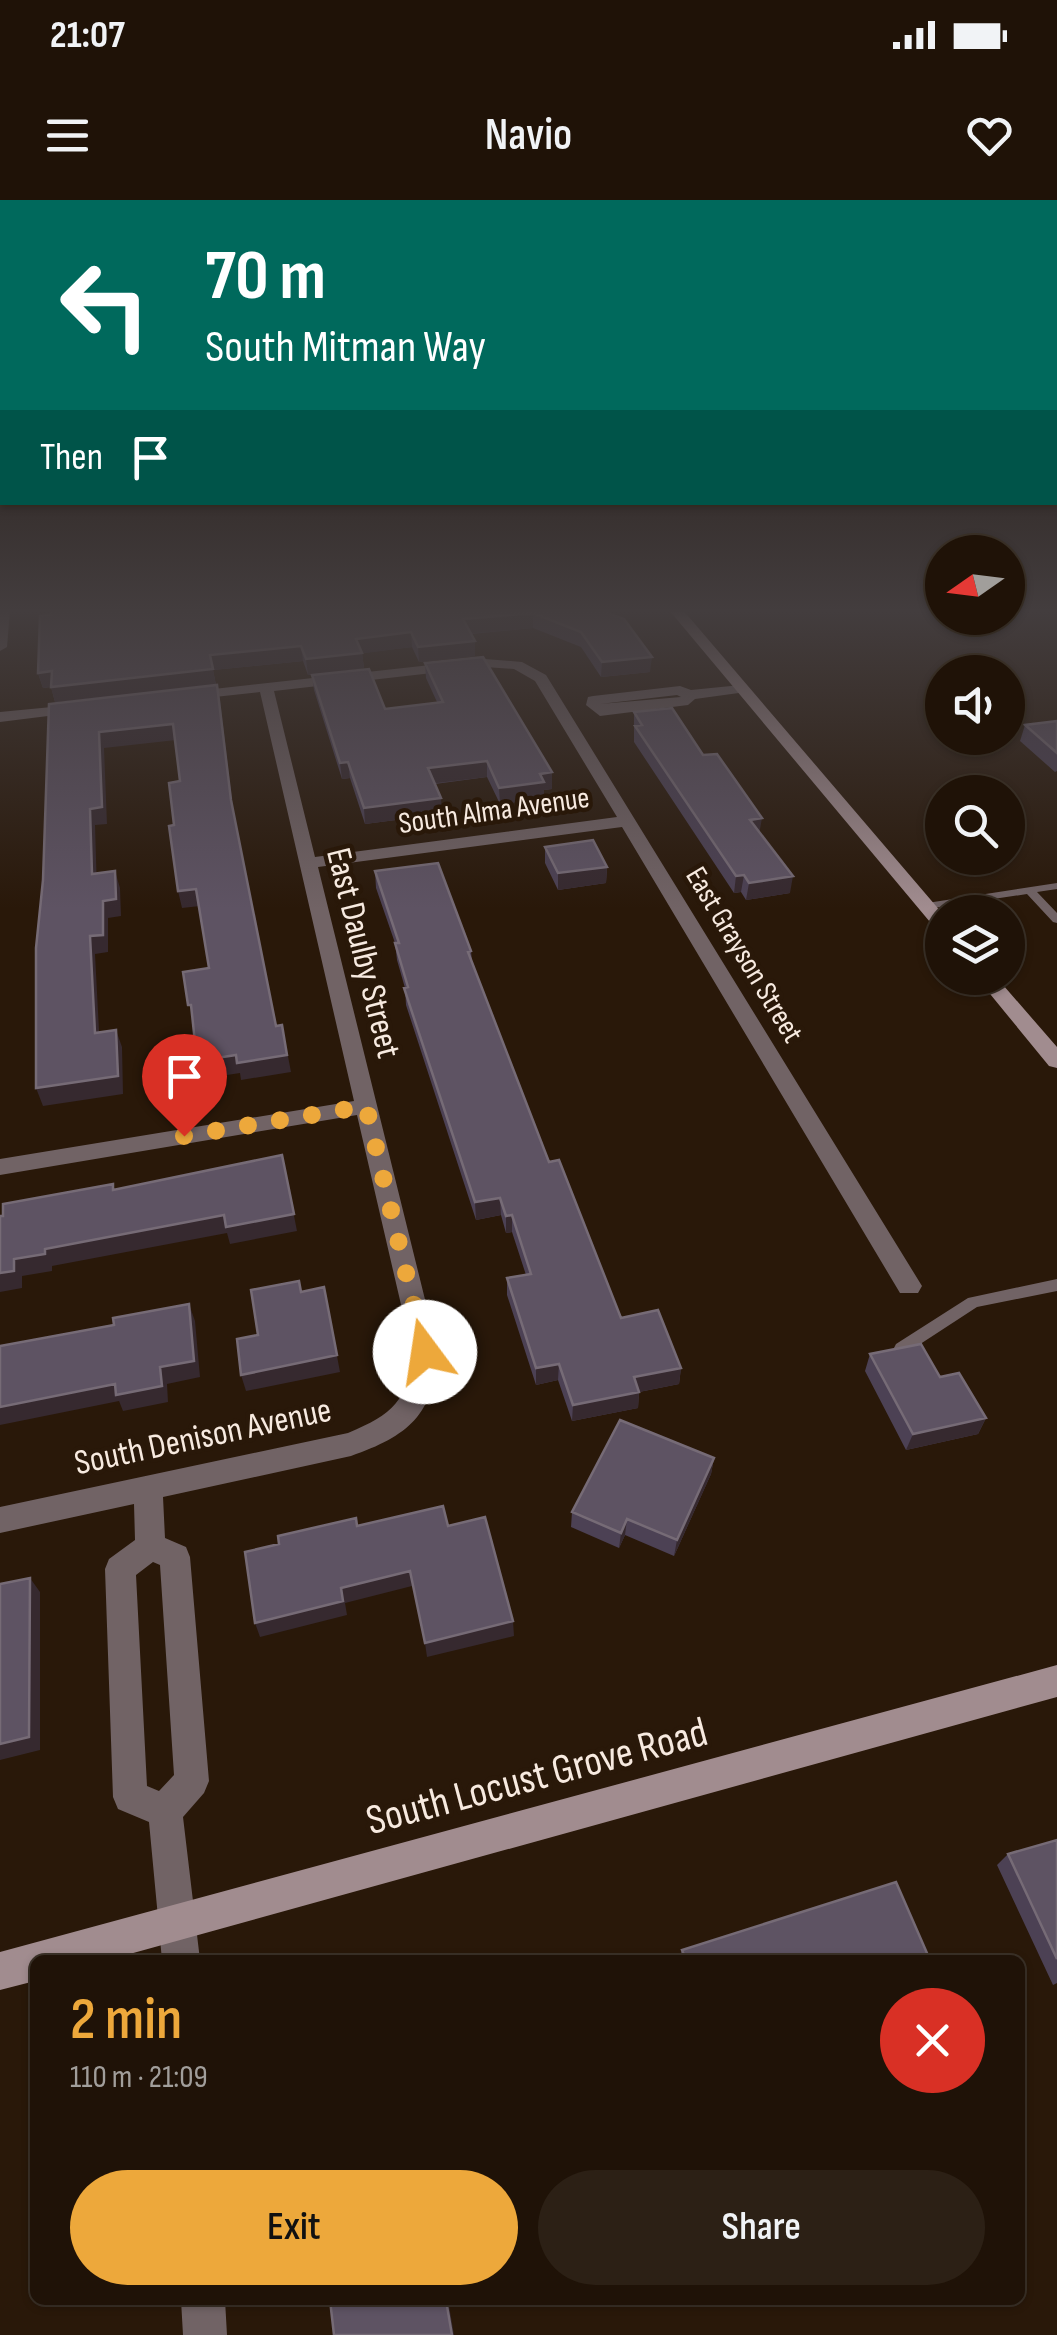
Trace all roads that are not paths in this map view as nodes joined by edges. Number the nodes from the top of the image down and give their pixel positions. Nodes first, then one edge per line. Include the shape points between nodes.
1 (559, 709) edge
2 (63, 710) edge
3 (271, 710) edge
4 (759, 710) edge
5 (0, 717) edge
6 (628, 821) junction
7 (308, 863) junction
8 (1057, 886) edge
9 (1029, 890) junction
10 (997, 895) edge
11 (925, 904) edge
12 (1057, 920) edge
13 (1001, 995) edge
14 (1057, 1061) edge
15 (366, 1106) junction
16 (0, 1167) edge
17 (1057, 1284) edge
18 (909, 1286) dead end
19 (902, 1348) edge
20 (413, 1408) joint
21 (148, 1486) junction
22 (0, 1520) edge
23 (150, 1546) junction
24 (1057, 1682) edge
25 (166, 1812) junction
26 (179, 1922) junction
27 (60, 1955) edge
28 (181, 1955) edge
29 (30, 1963) edge
30 (0, 1971) edge
31 (202, 2305) edge
32 (205, 2335) edge

1 - 6 street, East Grayson Street
2 - 5 street
3 - 7 street, East Daulby Street
4 - 11 main road
6 - 7 street, South Alma Avenue
6 - 18 street, East Grayson Street
7 - 15 street, East Daulby Street
8 - 9 lane
9 - 10 lane
9 - 12 lane
13 - 14 main road
15 - 16 street
15 - 20 street, East Daulby Street via 425,1352 425,1381
17 - 19 lane via 973,1302
20 - 21 street, South Denison Avenue via 386,1430 351,1444
21 - 22 street, South Denison Avenue
21 - 23 street
23 - 25 street via 175,1557 192,1781
23 - 25 street via 120,1569 130,1797
24 - 26 main road, South Locust Grove Road
25 - 26 street
26 - 27 main road, South Locust Grove Road
26 - 28 street
29 - 30 main road, South Locust Grove Road
31 - 32 street

